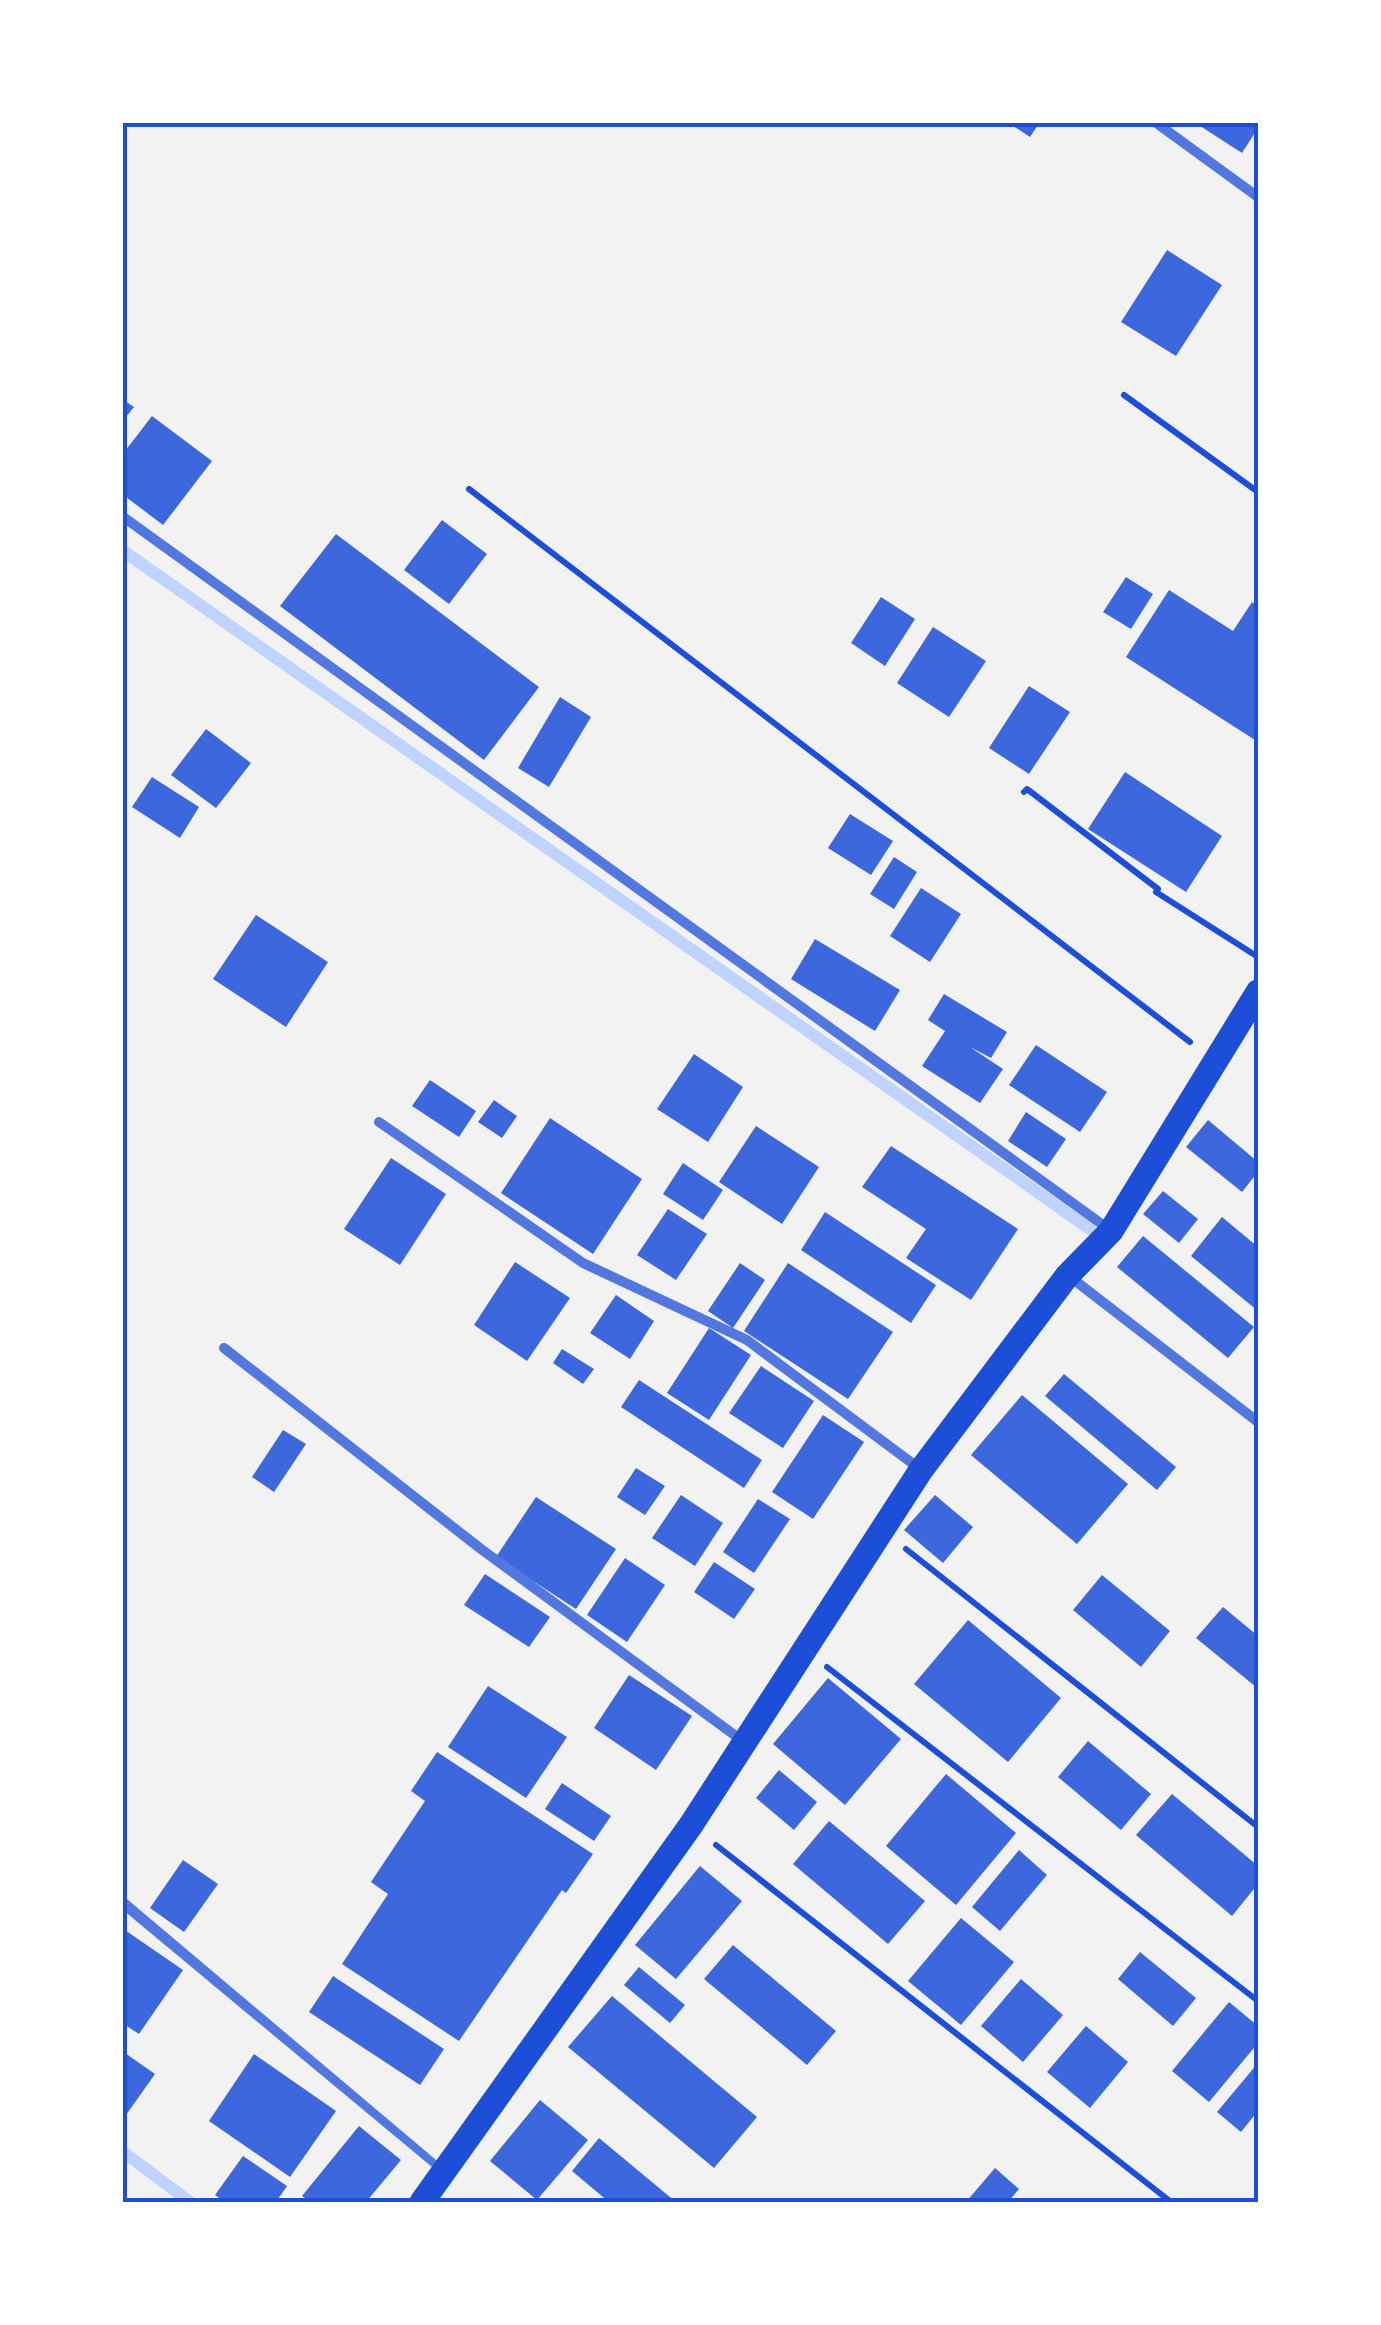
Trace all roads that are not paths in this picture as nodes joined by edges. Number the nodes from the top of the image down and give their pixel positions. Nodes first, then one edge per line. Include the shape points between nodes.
1 (1154, 122) edge
2 (1258, 197) edge
3 (122, 516) edge
4 (1258, 992) edge
5 (379, 1122) dead end
6 (1110, 1230) junction
7 (1068, 1276) junction
8 (224, 1348) dead end
9 (1258, 1422) edge
10 (921, 1470) junction
11 (745, 1743) junction
12 (122, 1902) edge
13 (444, 2170) junction
14 (422, 2202) edge

1 - 2 street
3 - 6 street
4 - 6 main road
5 - 10 street via 583,1263 747,1340
6 - 7 main road
7 - 9 street
7 - 10 main road
8 - 11 street
10 - 11 main road
11 - 13 main road
12 - 13 lane
13 - 14 main road

